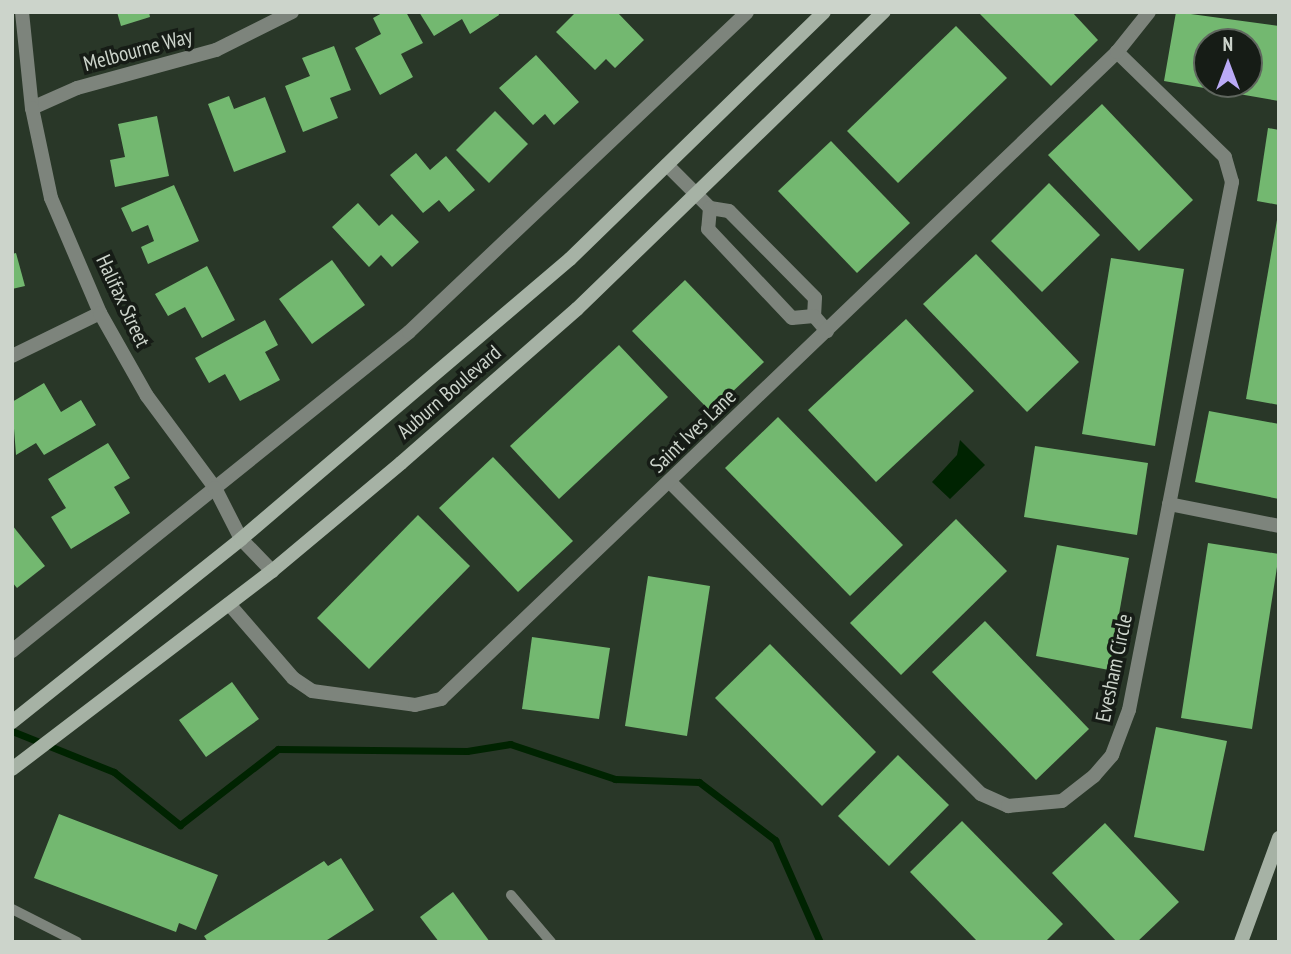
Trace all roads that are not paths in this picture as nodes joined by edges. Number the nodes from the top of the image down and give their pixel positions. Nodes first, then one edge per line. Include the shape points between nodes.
1 (22, 12) edge
2 (292, 12) edge
3 (747, 12) edge
4 (824, 12) edge
5 (884, 12) edge
6 (1149, 12) edge
7 (1117, 52) junction
8 (32, 108) junction
9 (667, 165) junction
10 (694, 193) junction
11 (710, 208) junction
12 (100, 313) junction
13 (814, 316) junction
14 (827, 331) junction
15 (12, 356) edge
16 (671, 483) junction
17 (215, 488) junction
18 (1169, 504) junction
19 (1279, 526) edge
20 (241, 540) junction
21 (272, 571) junction
22 (229, 604) junction
23 (12, 651) edge
24 (15, 719) edge
25 (12, 769) edge
26 (1279, 838) edge
27 (511, 895) dead end
28 (12, 909) edge
29 (77, 942) edge
30 (551, 942) edge
31 (1241, 942) edge

1 - 8 street, Halifax Street
2 - 8 street, Melbourne Way via 216,50 78,88
3 - 17 street via 409,332
4 - 9 main road, Auburn Boulevard
5 - 10 main road, Auburn Boulevard
6 - 7 street, Saint Ives Lane
7 - 14 street, Saint Ives Lane
7 - 18 street, Evesham Circle via 1225,156 1232,182
8 - 12 street, Halifax Street via 51,198
9 - 10 street
9 - 20 main road, Auburn Boulevard via 569,260
10 - 11 street
10 - 21 main road, Auburn Boulevard via 577,309
11 - 13 street via 729,211 815,298
11 - 13 street via 708,229 792,318
12 - 15 street
12 - 17 street, Halifax Street via 147,396
13 - 14 street
14 - 16 street, Saint Ives Lane
16 - 18 street, Evesham Circle via 981,794 1008,806 1062,801 1112,755 1129,710
16 - 22 street, Saint Ives Lane via 441,698 415,705 312,691 293,678
17 - 20 street, Halifax Street
17 - 23 street
18 - 19 street
20 - 21 street, Halifax Street
20 - 24 main road, Auburn Boulevard
21 - 22 main road, Auburn Boulevard
22 - 25 main road, Auburn Boulevard
26 - 31 main road
27 - 30 lane
28 - 29 lane

